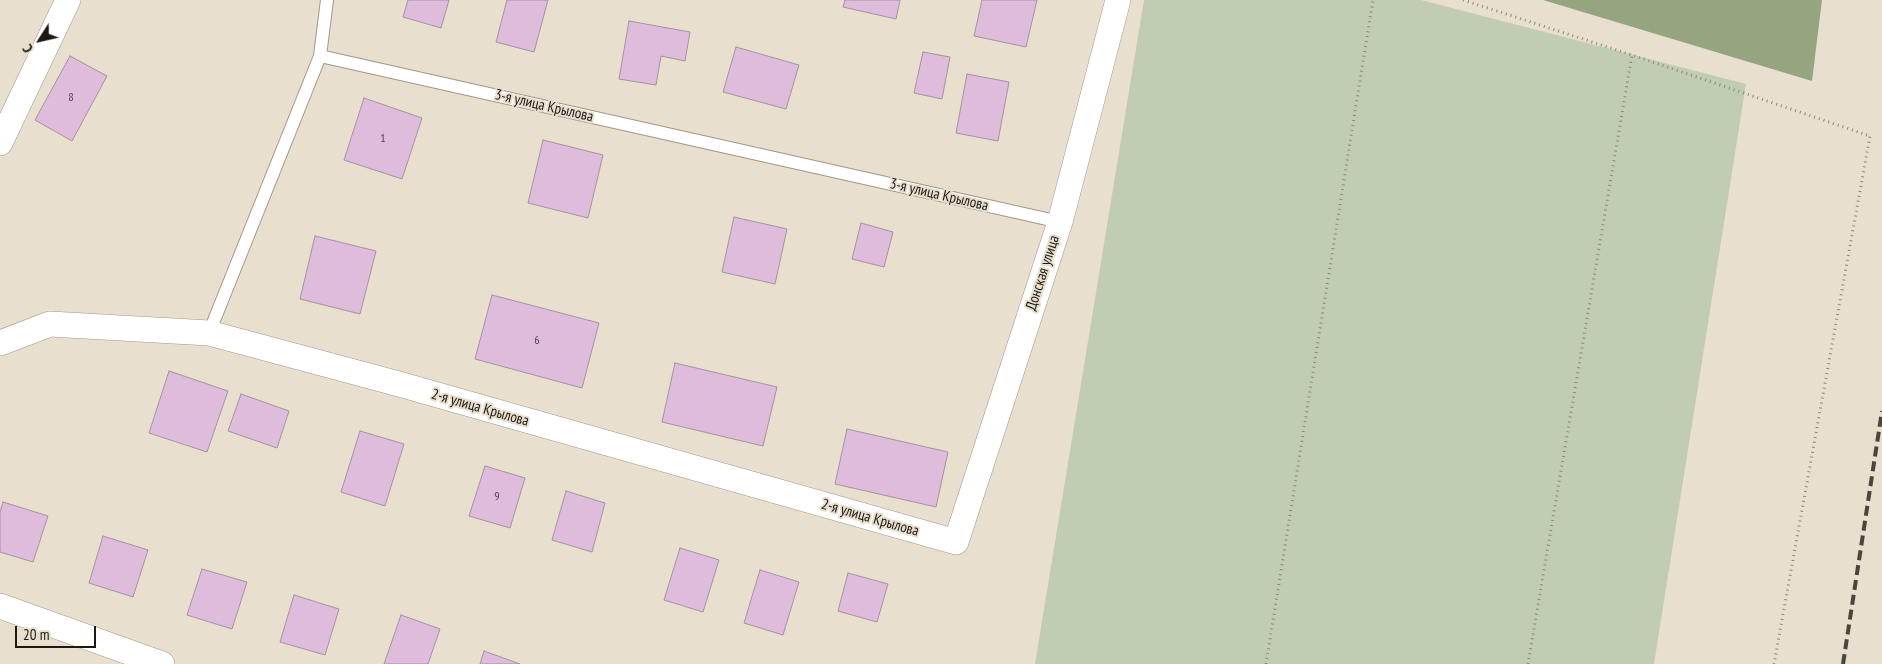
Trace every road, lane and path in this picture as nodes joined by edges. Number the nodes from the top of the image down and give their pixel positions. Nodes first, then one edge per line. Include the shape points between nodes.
1 (68, 0) edge
2 (327, 0) edge
3 (1118, 0) edge
4 (1373, 0) edge
5 (1464, 0) edge
6 (1632, 55) junction
7 (320, 56) junction
8 (0, 143) edge
9 (1060, 222) junction
10 (209, 333) junction
11 (0, 343) edge
12 (956, 542) joint
13 (0, 606) edge
14 (162, 664) edge
15 (1266, 664) edge
16 (1528, 664) edge
17 (1774, 664) edge

1 - 8 street
2 - 7 lane
3 - 9 street, Донская улица
4 - 15 path
5 - 6 path
6 - 16 path
6 - 17 path via 1870,136
7 - 9 lane, 3-я улица Крылова
7 - 10 lane
9 - 12 street, Донская улица
10 - 11 street, 2-я улица Крылова via 50,324
10 - 12 street, 2-я улица Крылова
13 - 14 street

